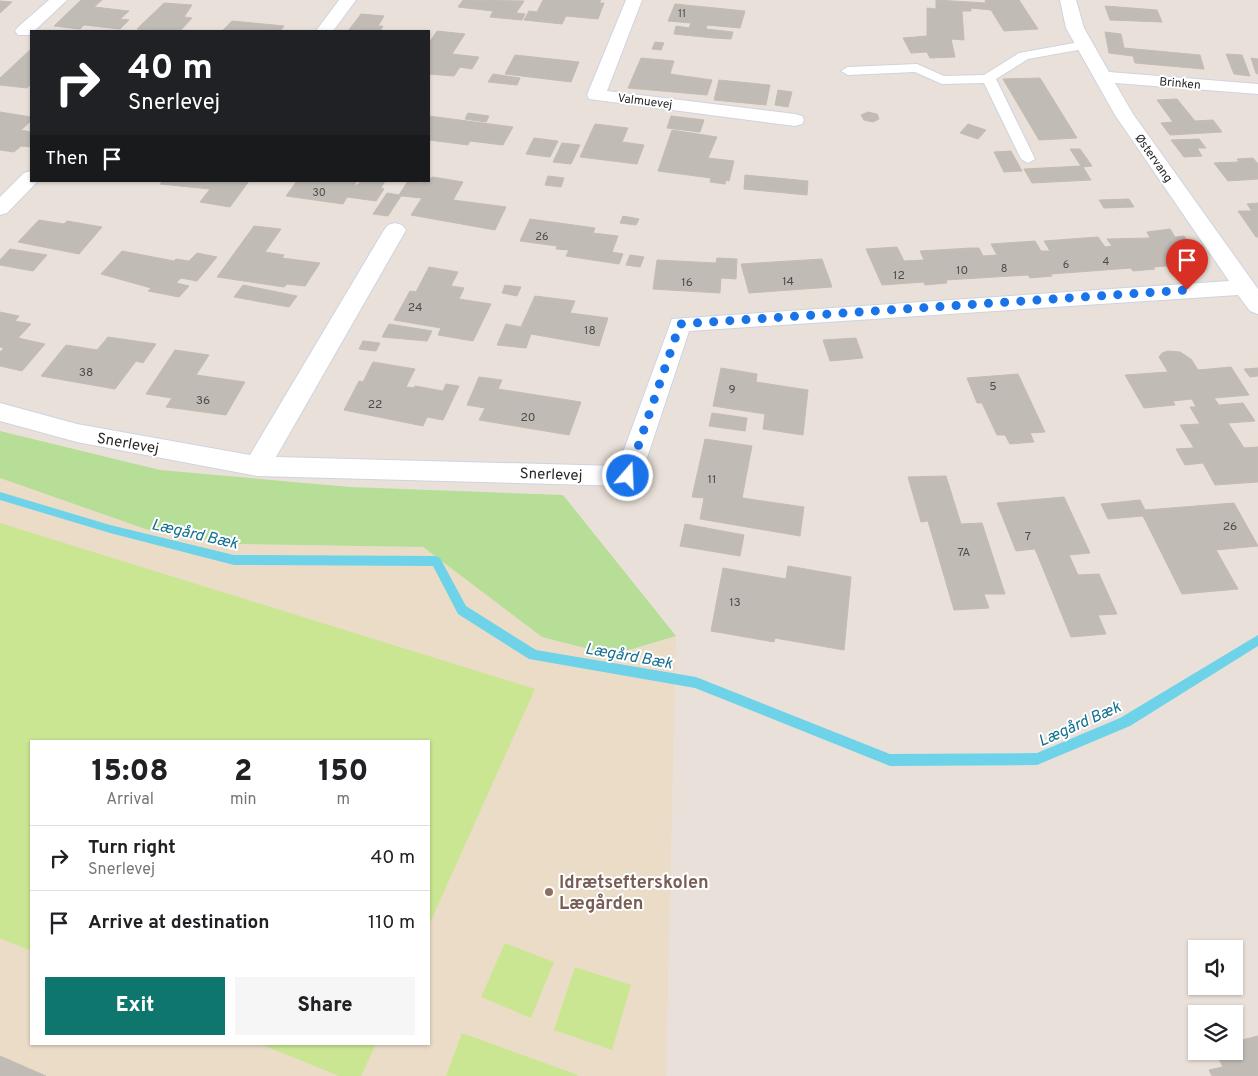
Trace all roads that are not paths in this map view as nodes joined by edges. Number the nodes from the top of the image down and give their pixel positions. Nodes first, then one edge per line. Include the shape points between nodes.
1 (59, 0) edge
2 (348, 0) edge
3 (634, 0) edge
4 (1068, 0) edge
5 (24, 30) dead end
6 (325, 30) edge
7 (1085, 45) junction
8 (848, 71) dead end
9 (1102, 77) junction
10 (989, 79) junction
11 (1258, 89) edge
12 (795, 120) dead end
13 (1028, 159) dead end
14 (30, 178) edge
15 (0, 209) edge
16 (395, 230) dead end
17 (1251, 296) edge
18 (0, 412) edge
19 (257, 466) junction

1 - 5 street
2 - 6 street
3 - 12 street, Valmuevej via 596,95
4 - 7 street, Østervang via 1075,28
7 - 9 street, Østervang
7 - 10 lane via 1024,56
8 - 10 lane via 917,68 942,80
9 - 11 street, Brinken
9 - 17 street, Østervang via 1124,115
10 - 13 lane
14 - 15 street
16 - 19 street
17 - 19 street, Snerlevej via 680,324 628,476
18 - 19 street, Snerlevej via 77,433

